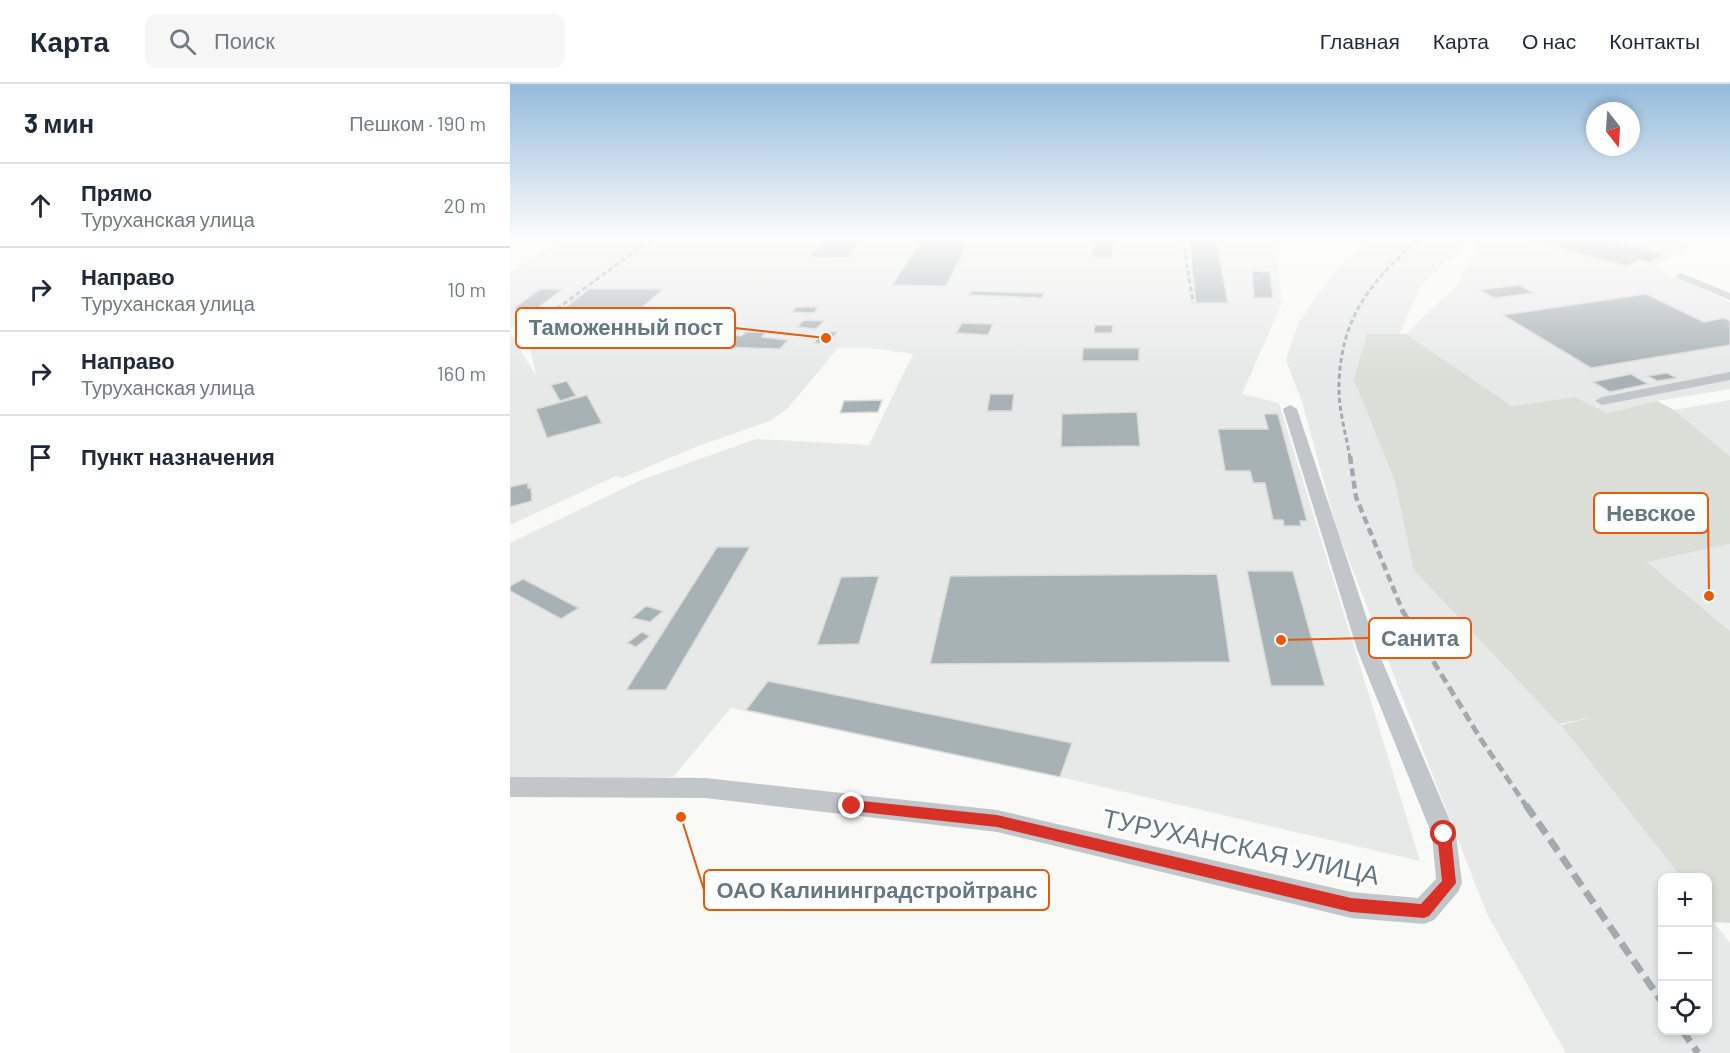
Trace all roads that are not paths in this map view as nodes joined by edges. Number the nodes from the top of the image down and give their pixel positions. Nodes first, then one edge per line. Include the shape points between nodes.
1 (1700, 284) edge
2 (1730, 297) edge
3 (1730, 376) edge
4 (1602, 401) dead end
5 (1290, 409) dead end
6 (510, 787) edge

1 - 2 street
3 - 4 street
5 - 6 street, ТУРУХАНСКАЯ УЛИЦА via 1367,649 1444,834 1449,883 1424,911 1351,905 997,821 705,788

